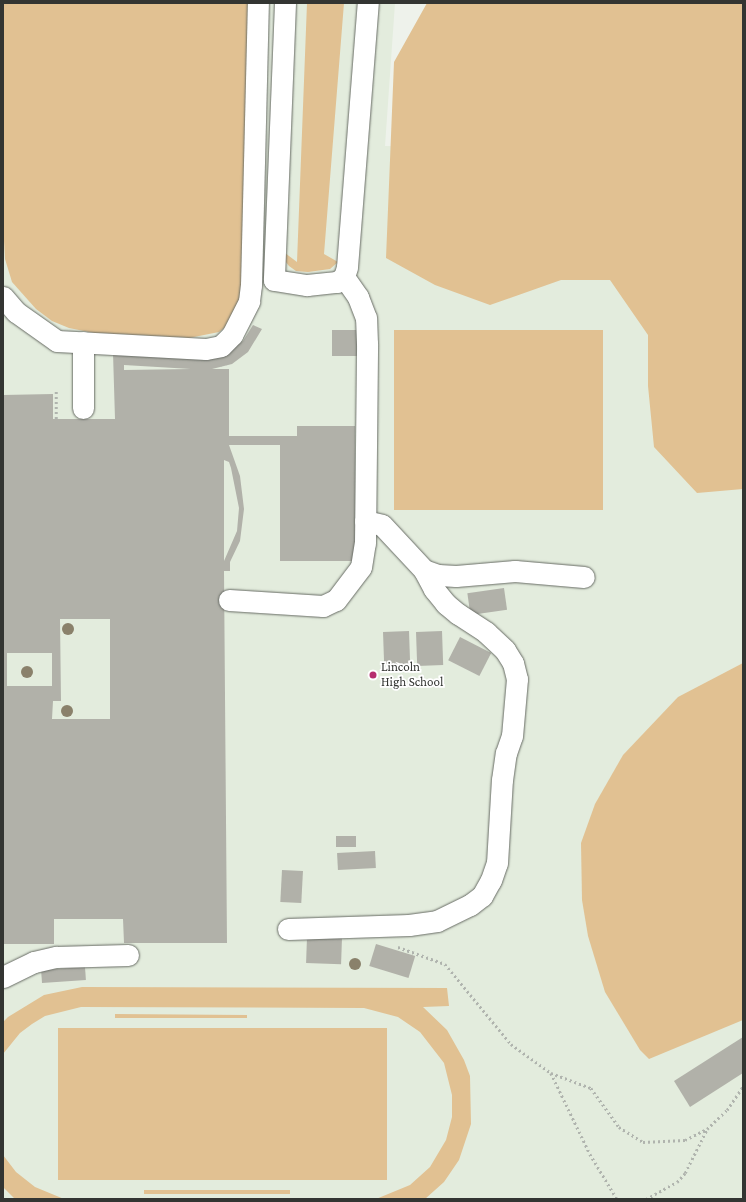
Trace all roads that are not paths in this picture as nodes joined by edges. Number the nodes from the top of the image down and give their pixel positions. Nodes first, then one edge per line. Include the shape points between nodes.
1 (258, 3) edge
2 (285, 3) edge
3 (368, 3) edge
4 (344, 276) junction
5 (3, 297) edge
6 (83, 342) junction
7 (83, 408) dead end
8 (365, 521) junction
9 (424, 570) junction
10 (584, 577) dead end
11 (229, 600) dead end
12 (288, 929) dead end
13 (128, 956) dead end
14 (3, 977) edge

1 - 6 street via 251,285 249,301 240,320 232,335 220,346 206,350
2 - 4 street via 274,280 323,284 337,282
3 - 4 street via 348,261
4 - 8 street via 358,297 366,318
5 - 6 street via 16,312 57,341
6 - 7 street
8 - 9 street via 382,525
8 - 11 street via 361,568 336,600 322,606
9 - 10 street via 456,576 515,570
9 - 12 street via 446,604 486,632 505,650 513,663 517,679 512,736 506,753 502,780 497,863 491,880 482,896 470,905 437,920 409,925
13 - 14 street via 56,957 34,962

